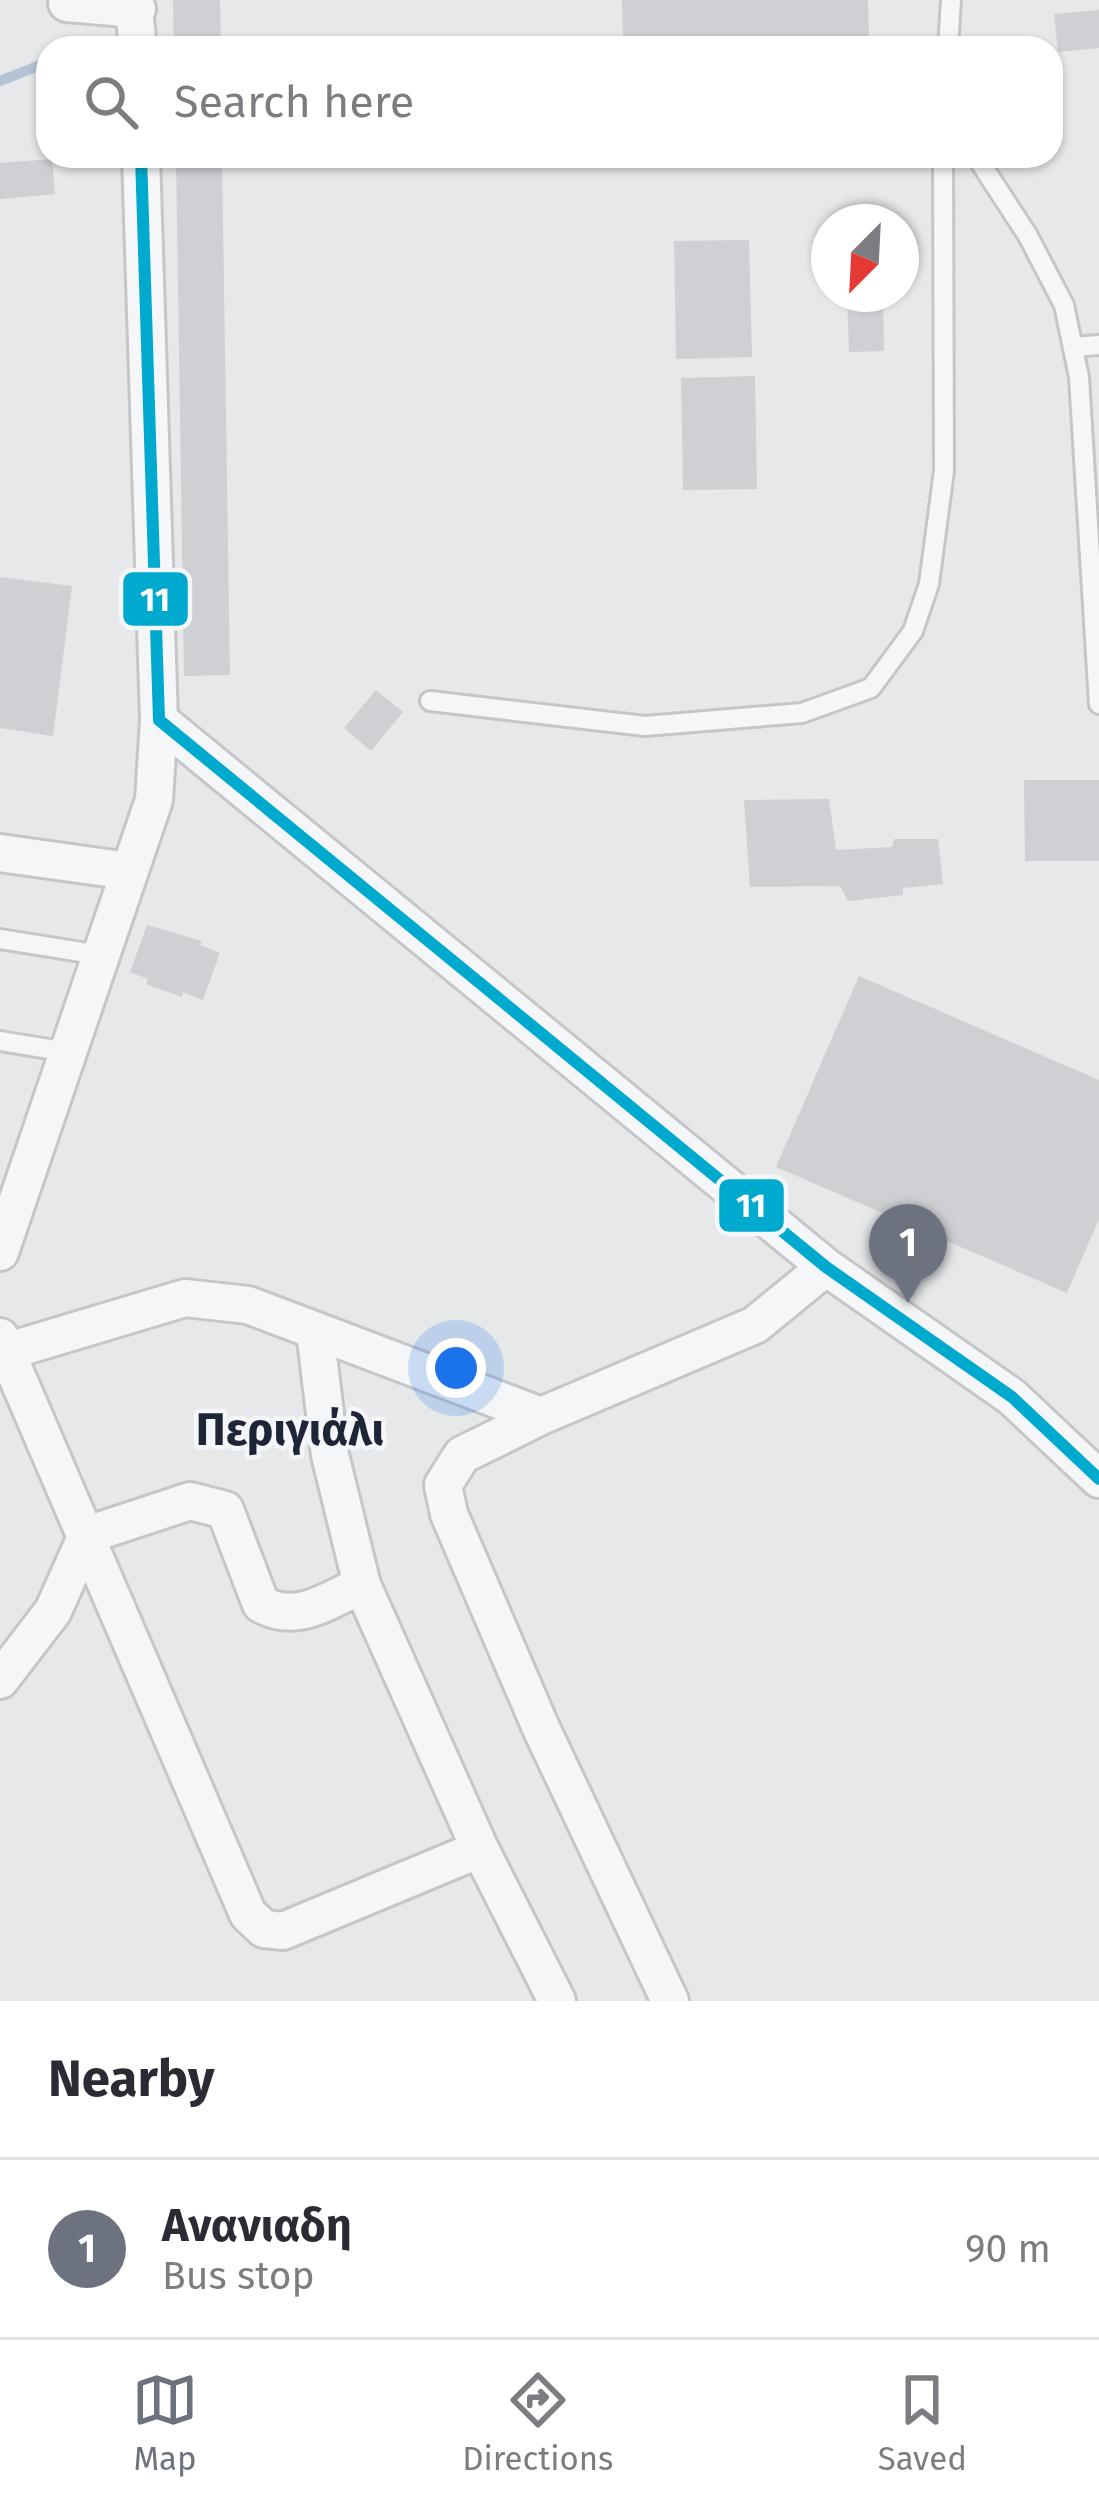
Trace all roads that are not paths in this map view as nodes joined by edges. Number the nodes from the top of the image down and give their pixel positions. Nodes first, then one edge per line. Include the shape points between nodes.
1 (951, 0) edge
2 (59, 1) edge
3 (137, 3) edge
4 (138, 36) edge
5 (949, 36) edge
6 (141, 168) edge
7 (944, 168) edge
8 (984, 168) edge
9 (1099, 345) edge
10 (1073, 346) junction
11 (430, 701) dead end
12 (1099, 704) edge
13 (159, 720) junction
14 (0, 854) edge
15 (129, 871) junction
16 (0, 939) edge
17 (100, 955) junction
18 (0, 1040) edge
19 (68, 1052) junction
20 (0, 1252) edge
21 (826, 1267) junction
22 (315, 1331) junction
23 (2, 1345) edge
24 (541, 1416) junction
25 (1099, 1479) edge
26 (87, 1534) junction
27 (362, 1585) junction
28 (0, 1680) edge
29 (481, 1849) junction
30 (557, 2001) edge
31 (670, 2001) edge

1 - 5 lane
2 - 3 street
3 - 4 street
6 - 13 street
7 - 11 lane via 944,471 929,584 913,631 871,688 802,713 646,726
8 - 10 lane via 1064,304
9 - 10 lane
10 - 12 lane
13 - 15 street via 154,800
13 - 21 street
14 - 15 street
15 - 17 street
16 - 17 lane
17 - 19 street
18 - 19 lane
19 - 20 street
21 - 24 street via 755,1325
21 - 25 street via 1012,1396
22 - 23 street via 248,1305 185,1298
22 - 24 street
22 - 27 street via 330,1454
23 - 26 street
24 - 31 street via 462,1456 443,1485 449,1514
26 - 27 street via 190,1501 225,1510 261,1604 277,1612 292,1615
26 - 28 street via 53,1611
26 - 29 street via 248,1914 264,1929 283,1931
27 - 29 street
29 - 30 street

